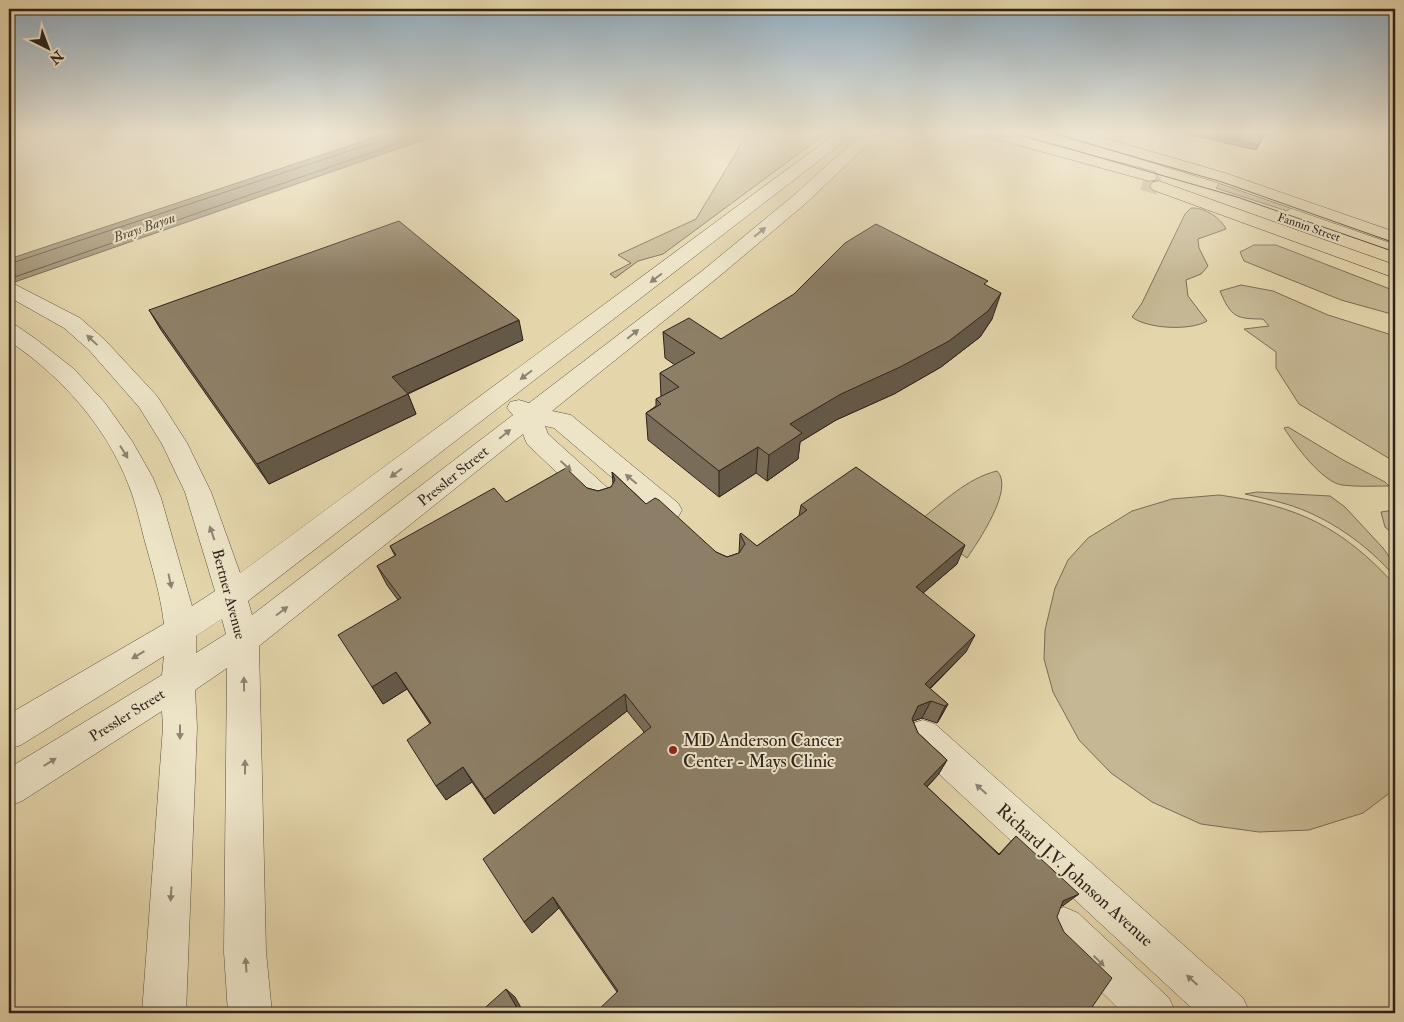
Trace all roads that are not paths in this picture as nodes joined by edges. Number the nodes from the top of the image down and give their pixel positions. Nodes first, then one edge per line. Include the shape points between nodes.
1 (786, 180) edge
2 (822, 180) edge
3 (1150, 180) tunnel mouth
4 (1227, 180) edge
5 (1255, 180) edge
6 (1154, 181) junction
7 (1395, 227) edge
8 (1395, 238) edge
9 (1395, 258) edge
10 (677, 262) junction
11 (1395, 272) edge
12 (709, 275) junction
13 (9, 289) edge
14 (9, 332) edge
15 (498, 396) junction
16 (126, 411) junction
17 (530, 414) junction
18 (602, 499) edge
19 (676, 517) edge
20 (232, 596) junction
21 (180, 630) junction
22 (243, 640) junction
23 (178, 683) junction
24 (9, 733) edge
25 (923, 736) edge
26 (9, 788) edge
27 (1064, 928) edge
28 (164, 1013) edge
29 (250, 1013) edge
30 (1154, 1013) edge
31 (1228, 1013) edge

1 - 10 street
12 -> 2 street, Pressler Street
3 - 6 main road
4 - 8 main road, Fannin Street
5 - 7 main road
6 - 9 main road, Fannin Street via 1294,221
6 - 11 main road
10 - 12 street
10 -> 15 street
17 -> 12 street, Pressler Street
16 -> 13 street, Bertner Avenue via 125,376 97,346 72,323
14 - 16 street, Bertner Avenue via 38,350 83,390
15 - 17 street
15 -> 20 street
20 -> 16 street, Bertner Avenue via 198,492 174,444
16 -> 21 street, Bertner Avenue via 135,469 166,565
17 -> 18 street via 536,438
19 -> 17 street via 562,421
22 -> 17 street, Pressler Street
20 - 21 street
20 - 22 street, Bertner Avenue
21 - 23 street, Bertner Avenue
21 -> 24 street
22 - 23 street, Pressler Street
29 -> 22 street, Bertner Avenue via 245,952
26 -> 23 street, Pressler Street
23 -> 28 street, Bertner Avenue via 179,767
31 -> 25 street, Richard J.V. Johnson Avenue
27 -> 30 street

